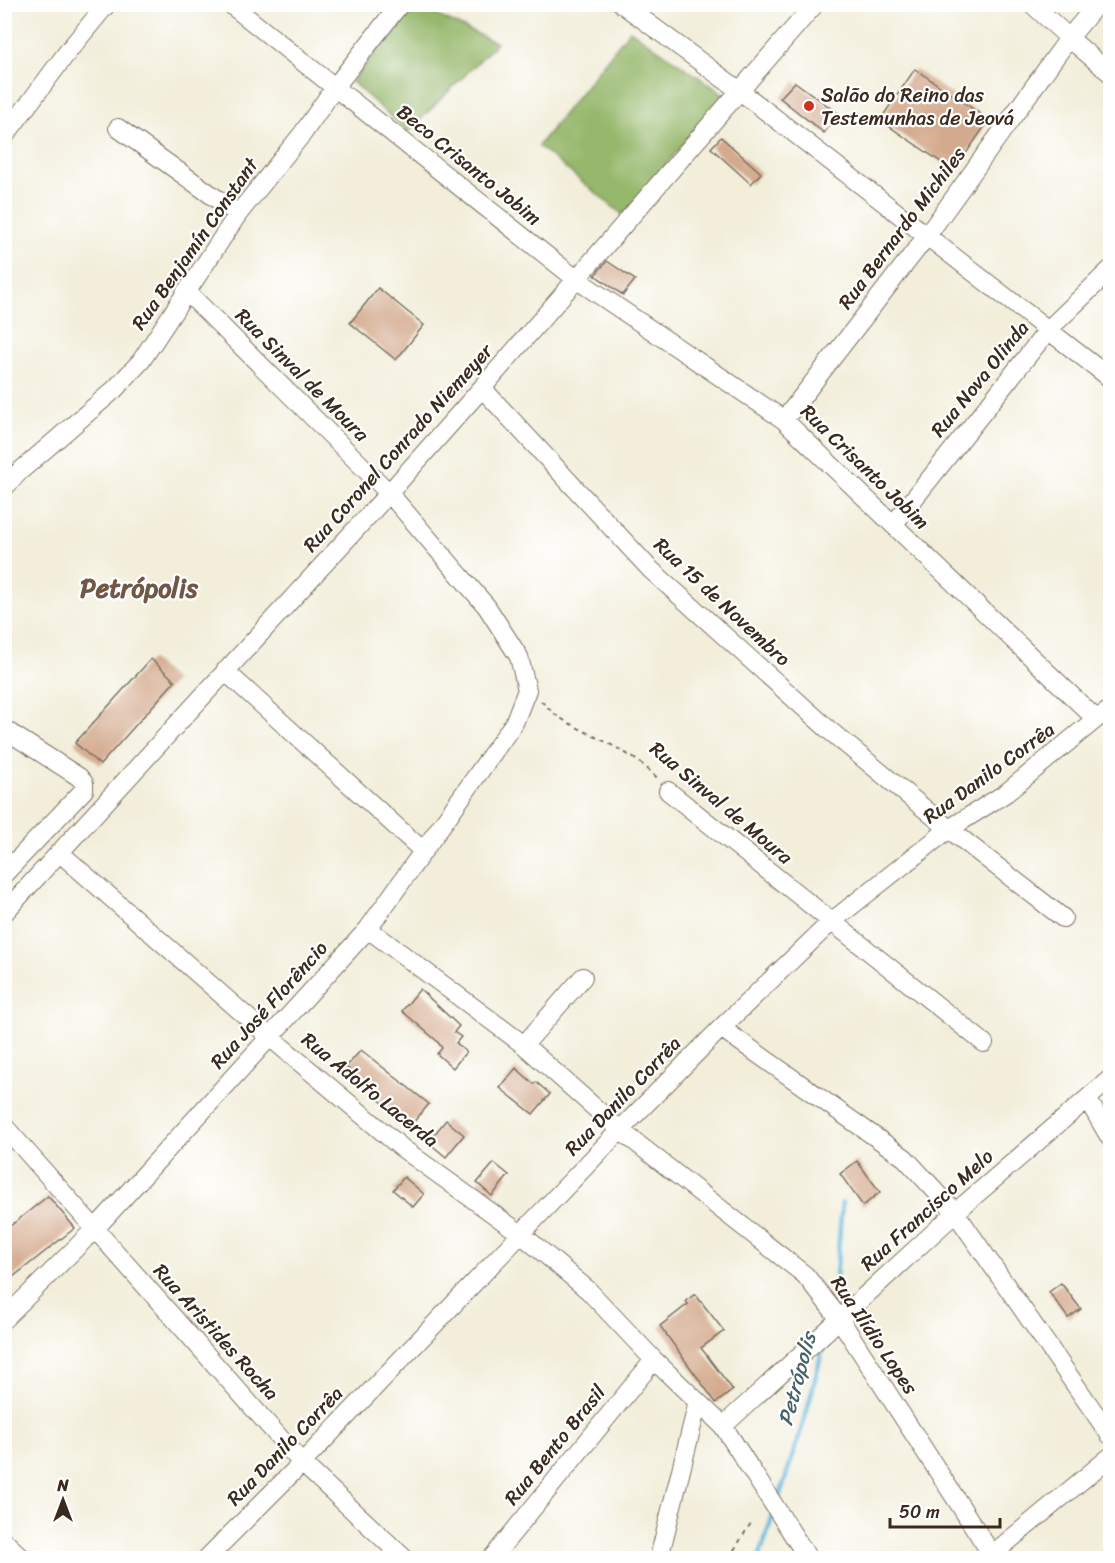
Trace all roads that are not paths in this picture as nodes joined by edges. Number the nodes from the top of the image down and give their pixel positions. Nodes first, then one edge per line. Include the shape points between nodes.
1 (107, 4) edge
2 (230, 4) edge
3 (400, 4) edge
4 (622, 4) edge
5 (815, 4) edge
6 (1032, 4) edge
7 (1097, 4) edge
8 (1069, 38) junction
9 (1110, 73) edge
10 (335, 87) junction
11 (740, 91) junction
12 (118, 128) dead end
13 (4, 137) edge
14 (238, 214) junction
15 (926, 237) junction
16 (1110, 270) edge
17 (576, 279) junction
18 (186, 291) junction
19 (1049, 329) junction
20 (1110, 378) edge
21 (482, 388) junction
22 (784, 420) junction
23 (4, 460) edge
24 (19, 472) junction
25 (4, 488) edge
26 (389, 493) junction
27 (893, 525) junction
28 (225, 671) junction
29 (527, 690) joint
30 (1103, 715) edge
31 (4, 729) edge
32 (668, 791) road end
33 (949, 829) junction
34 (422, 850) junction
35 (59, 852) junction
36 (4, 874) edge
37 (4, 913) edge
38 (1063, 918) dead end
39 (831, 922) junction
40 (368, 929) junction
41 (583, 977) dead end
42 (721, 1029) junction
43 (271, 1038) junction
44 (984, 1043) dead end
45 (524, 1045) junction
46 (1110, 1079) edge
47 (1088, 1100) junction
48 (4, 1126) edge
49 (621, 1130) junction
50 (1110, 1137) edge
51 (955, 1212) junction
52 (94, 1230) junction
53 (521, 1234) junction
54 (839, 1318) junction
55 (4, 1319) edge
56 (654, 1360) junction
57 (698, 1402) junction
58 (723, 1426) junction
59 (1110, 1436) edge
60 (1110, 1457) edge
61 (302, 1463) junction
62 (4, 1541) edge
63 (991, 1557) edge
64 (22, 1558) edge
65 (207, 1558) edge
66 (404, 1558) edge
67 (492, 1558) edge
68 (659, 1558) edge
69 (808, 1558) edge

1 - 13 street
2 - 10 street
3 - 10 street, Rua Benjamín Constant
4 - 11 street
5 - 11 street, Rua Coronel Conrado Niemeyer
6 - 8 street
7 - 8 street, Rua Bernardo Michiles
8 - 9 street
8 - 15 street, Rua Bernardo Michiles
10 - 14 street, Rua Benjamín Constant
10 - 17 street, Beco Crisanto Jobim
11 - 15 street
11 - 17 street, Rua Coronel Conrado Niemeyer
12 - 14 street
14 - 18 street, Rua Benjamín Constant
15 - 19 street
15 - 22 street, Rua Bernardo Michiles
16 - 19 street, Rua Nova Olinda
17 - 21 street, Rua Coronel Conrado Niemeyer
17 - 22 street, Rua Crisanto Jobim
18 - 24 street, Rua Benjamín Constant via 141,361 115,389
18 - 26 street, Rua Sinval de Moura
19 - 20 street
19 - 27 street, Rua Nova Olinda
21 - 26 street, Rua Coronel Conrado Niemeyer
21 - 33 street, Rua 15 de Novembro via 650,569 829,730
22 - 27 street, Rua Crisanto Jobim
23 - 24 street
24 - 25 street, Rua Benjamín Constant
26 - 28 street, Rua Coronel Conrado Niemeyer
26 - 29 street, Rua Sinval de Moura via 487,607 519,657
27 - 30 street, Rua Crisanto Jobim
28 - 34 street
28 - 35 street, Rua Coronel Conrado Niemeyer
29 - 34 street, Rua José Florêncio via 514,723
30 - 33 street, Rua Danilo Corrêa via 1006,793
31 - 36 street via 79,777 84,790
32 - 39 street, Rua Sinval de Moura
33 - 38 street, Rua 15 de Novembro
33 - 39 street, Rua Danilo Corrêa
34 - 40 street, Rua José Florêncio
35 - 37 street, Rua Coronel Conrado Niemeyer
35 - 43 street, Rua Adolfo Lacerda
39 - 42 street, Rua Danilo Corrêa
39 - 44 street, Rua Sinval de Moura
40 - 43 street, Rua José Florêncio
40 - 45 street, Rua Ilídio Lopes
41 - 45 street
42 - 49 street, Rua Danilo Corrêa
42 - 51 street via 905,1158
43 - 52 street, Rua José Florêncio
43 - 53 street, Rua Adolfo Lacerda via 402,1148
45 - 49 street, Rua Ilídio Lopes
46 - 47 street, Rua Francisco Melo
47 - 50 street
47 - 51 street, Rua Francisco Melo
48 - 52 street, Rua Aristides Rocha
49 - 53 street, Rua Danilo Corrêa
49 - 54 street, Rua Ilídio Lopes via 798,1269
51 - 54 street, Rua Francisco Melo
51 - 59 street
52 - 55 street, Rua José Florêncio
52 - 61 street, Rua Aristides Rocha
53 - 56 street, Rua Adolfo Lacerda via 588,1290
53 - 61 street, Rua Danilo Corrêa
54 - 58 street, Rua Francisco Melo
54 - 63 street, Rua Ilídio Lopes
56 - 57 street, Rua Adolfo Lacerda
56 - 67 street, Rua Bento Brasil
57 - 58 street, Rua Adolfo Lacerda
57 - 68 street
58 - 69 street, Rua Adolfo Lacerda
60 - 63 street
61 - 65 street, Rua Danilo Corrêa
61 - 66 street, Rua Aristides Rocha
62 - 64 street

